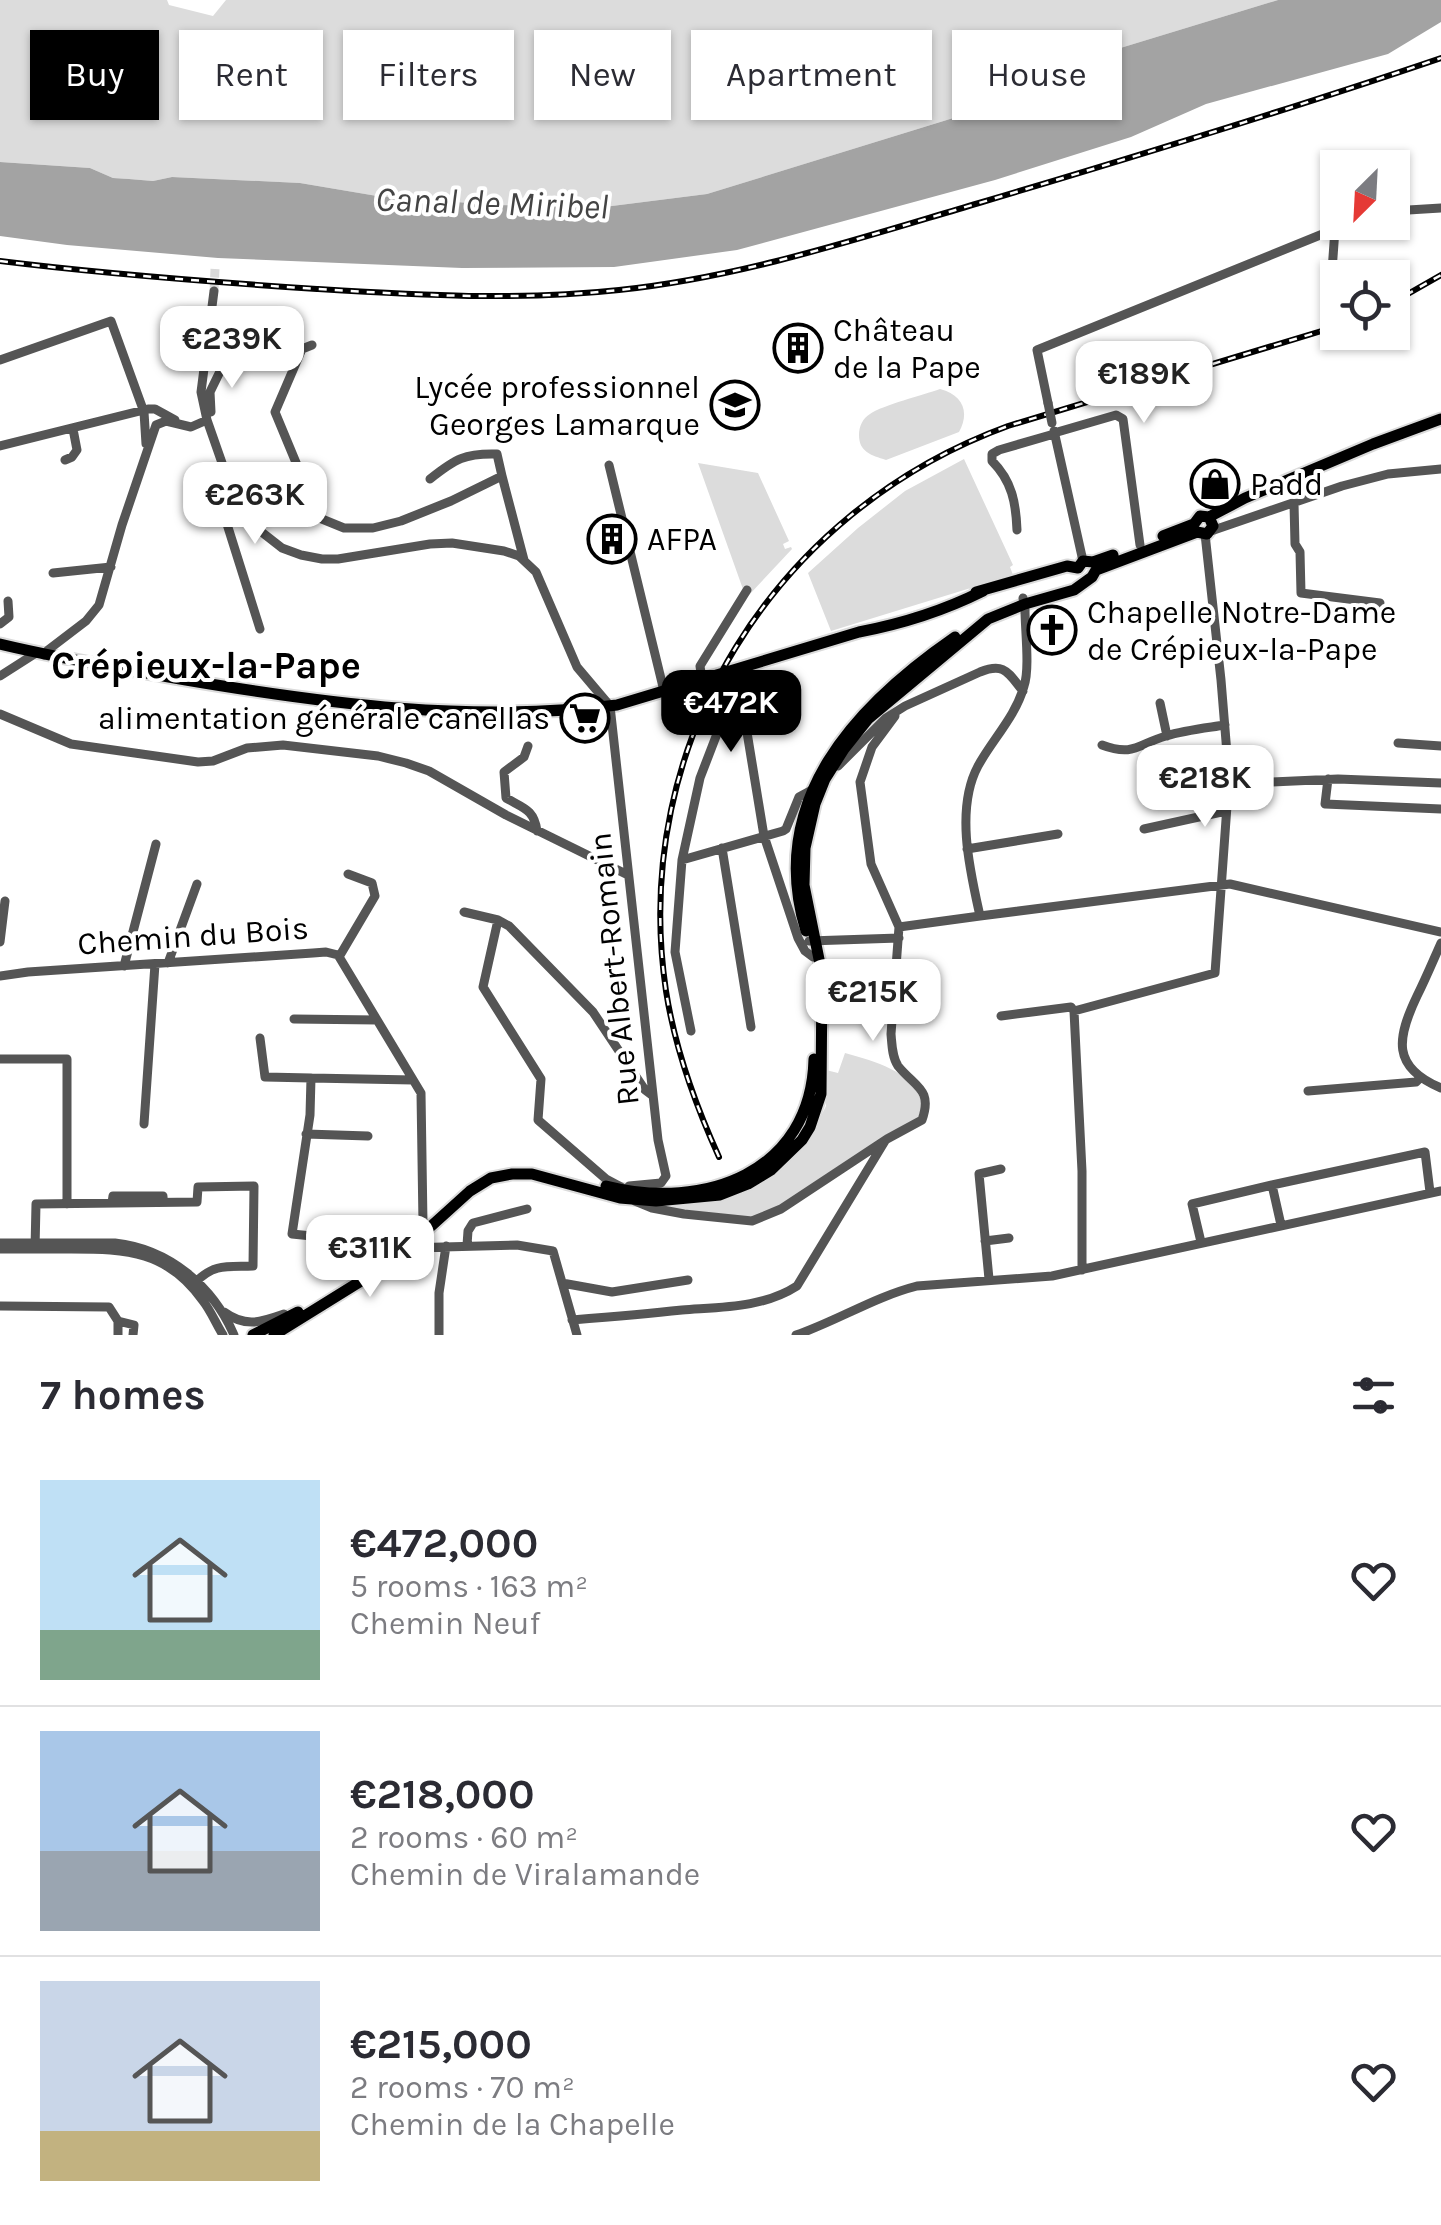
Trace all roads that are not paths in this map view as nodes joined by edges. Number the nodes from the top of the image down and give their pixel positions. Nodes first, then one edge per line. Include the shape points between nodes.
1 (1441, 208) edge
2 (1410, 210) edge
3 (1320, 233) edge
4 (214, 291) tunnel mouth
5 (312, 345) dead end
6 (231, 349) dead end
7 (0, 360) edge
8 (149, 411) junction
9 (1441, 419) edge
10 (208, 422) junction
11 (181, 424) junction
12 (151, 425) junction
13 (73, 428) junction
14 (1053, 430) junction
15 (0, 446) edge
16 (65, 460) dead end
17 (222, 464) junction
18 (609, 465) dead end
19 (1441, 469) edge
20 (502, 476) junction
21 (430, 478) dead end
22 (1294, 502) junction
23 (243, 512) junction
24 (1205, 527) junction
25 (228, 528) junction
26 (1017, 530) dead end
27 (1140, 546) junction
28 (524, 560) junction
29 (111, 567) junction
30 (1086, 569) junction
31 (53, 573) dead end
32 (748, 590) dead end
33 (8, 601) dead end
34 (1024, 601) junction
35 (1380, 603) dead end
36 (0, 624) edge
37 (260, 629) dead end
38 (0, 644) edge
39 (40, 654) junction
40 (744, 672) junction
41 (0, 676) edge
42 (702, 680) junction
43 (664, 691) junction
44 (1023, 691) junction
45 (1160, 704) dead end
46 (610, 706) junction
47 (897, 712) junction
48 (0, 714) edge
49 (1225, 724) junction
50 (1166, 736) junction
51 (1398, 743) dead end
52 (528, 746) dead end
53 (1102, 746) dead end
54 (1441, 746) edge
55 (1229, 778) junction
56 (826, 779) junction
57 (1328, 780) junction
58 (1441, 782) edge
59 (812, 790) junction
60 (1441, 809) edge
61 (1226, 811) junction
62 (1144, 829) dead end
63 (537, 831) junction
64 (1058, 834) dead end
65 (764, 836) junction
66 (156, 844) dead end
67 (722, 848) junction
68 (967, 850) junction
69 (682, 860) junction
70 (348, 874) dead end
71 (628, 875) junction
72 (197, 884) dead end
73 (1220, 885) junction
74 (5, 901) dead end
75 (464, 912) dead end
76 (980, 916) junction
77 (498, 920) junction
78 (899, 932) junction
79 (1441, 932) edge
80 (813, 940) junction
81 (0, 942) edge
82 (1441, 943) edge
83 (338, 957) junction
84 (813, 958) junction
85 (168, 962) junction
86 (154, 964) junction
87 (124, 966) junction
88 (0, 976) edge
89 (1074, 1010) junction
90 (1001, 1016) dead end
91 (294, 1019) dead end
92 (377, 1020) junction
93 (751, 1027) dead end
94 (691, 1030) dead end
95 (260, 1038) dead end
96 (0, 1059) edge
97 (311, 1078) junction
98 (1420, 1078) junction
99 (413, 1080) junction
100 (1441, 1088) edge
101 (1308, 1091) dead end
102 (653, 1096) junction
103 (144, 1124) dead end
104 (306, 1134) junction
105 (368, 1136) dead end
106 (887, 1138) junction
107 (1001, 1170) dead end
108 (1272, 1186) junction
109 (1436, 1191) edge
110 (622, 1192) junction
111 (634, 1200) junction
112 (67, 1204) junction
113 (528, 1209) dead end
114 (423, 1224) junction
115 (1280, 1225) junction
116 (1009, 1238) dead end
117 (409, 1241) junction
118 (985, 1242) junction
119 (1201, 1242) junction
120 (0, 1246) edge
121 (35, 1246) junction
122 (446, 1246) junction
123 (466, 1246) junction
124 (1082, 1270) junction
125 (688, 1280) dead end
126 (989, 1280) junction
127 (196, 1282) junction
128 (562, 1284) junction
129 (214, 1304) junction
130 (0, 1306) edge
131 (298, 1312) junction
132 (572, 1320) junction
133 (118, 1321) junction
134 (215, 1322) junction
135 (118, 1335) edge
136 (133, 1335) edge
137 (213, 1335) edge
138 (223, 1335) edge
139 (234, 1335) edge
140 (253, 1335) edge
141 (271, 1335) edge
142 (440, 1335) edge
143 (577, 1335) edge
144 (796, 1335) edge

1 - 2 street
3 - 14 street, bridge via 1037,350
4 - 10 street via 200,392
5 - 20 street via 302,348 275,412 309,512 344,528 374,528
6 - 10 street via 210,392
7 - 8 street via 111,321
8 - 11 street
8 - 12 street
8 - 13 street
9 - 24 main road via 1245,498
10 - 11 street
10 - 17 street
11 - 12 street
12 - 29 street
13 - 15 street
13 - 16 street via 76,450
14 - 26 street via 992,454 1016,501
14 - 27 street via 1116,415 1123,419
14 - 30 street
17 - 23 street
17 - 25 street via 216,486
18 - 43 street
19 - 22 street via 1388,474
20 - 21 street via 497,454 472,454
20 - 28 street
22 - 24 street
22 - 35 street via 1301,593
23 - 25 street
23 - 28 street via 282,548 322,560 452,542
24 - 27 main road
24 - 30 main road
24 - 49 street
25 - 37 street
27 - 30 main road
28 - 46 street via 536,572 577,667
29 - 31 street
29 - 39 street via 93,614
30 - 34 main road via 1070,586
30 - 40 main road via 1067,566 948,599
32 - 42 street via 700,666
33 - 36 street via 9,617
34 - 44 street
34 - 56 main road via 988,620 903,688 868,720
34 - 59 main road via 978,621 879,698 838,744
38 - 39 main road
39 - 41 street
39 - 46 main road via 356,706 521,712
40 - 42 main road
40 - 65 street via 744,714
40 - 69 street via 700,778
42 - 43 main road
43 - 46 main road
44 - 47 street via 1007,670 989,668
44 - 68 street via 972,780
45 - 50 street
46 - 71 street, Rue Albert-Romain
47 - 56 street
47 - 78 street via 872,747 860,782 871,864
48 - 63 street via 71,744 198,762 266,745 378,756 429,772
49 - 50 street
49 - 55 street
50 - 53 street via 1130,751
51 - 54 street
52 - 63 street via 504,772 506,798 531,813
55 - 57 street
55 - 61 street
56 - 80 main road via 805,848
57 - 58 street
57 - 60 street via 1326,804
59 - 65 street via 799,797 786,829
59 - 80 main road via 799,834 796,892
61 - 62 street
61 - 73 street
63 - 71 street
64 - 68 street
65 - 67 street
65 - 84 street via 798,938
66 - 87 street
67 - 69 street
67 - 93 street
68 - 76 street
69 - 94 street via 676,952
70 - 83 street via 372,882 375,896
71 - 102 street, Rue Albert-Romain
72 - 85 street
73 - 76 street
73 - 79 street
73 - 89 street via 1215,973
74 - 81 street
75 - 77 street
76 - 78 street
77 - 102 street via 593,1012
77 - 110 street via 483,987 541,1079 538,1120
78 - 80 street
78 - 106 street via 893,1052 927,1103 918,1124
80 - 84 main road
80 - 111 main road via 822,974 821,1094 802,1140 770,1170 720,1195
82 - 98 street via 1402,1032 1406,1061
83 - 85 street, Chemin du Bois via 326,952
83 - 92 street, Chemin du Bois
84 - 110 main road via 812,1082 786,1143 758,1169 722,1185
85 - 86 street, Chemin du Bois
86 - 87 street, Chemin du Bois
86 - 103 street
87 - 88 street, Chemin du Bois
89 - 90 street
89 - 124 street
91 - 92 street
92 - 99 street, Chemin du Bois
95 - 97 street via 264,1077
96 - 112 street via 66,1059
97 - 99 street
97 - 104 street
98 - 100 street
98 - 101 street
99 - 114 street, Chemin du Bois via 421,1094
102 - 110 street, Rue Albert-Romain via 665,1180
104 - 105 street
104 - 117 street via 292,1234
106 - 111 street via 752,1221 684,1214
106 - 132 street via 796,1286 781,1296
107 - 118 street via 978,1174
108 - 109 street via 1425,1152
108 - 115 street
108 - 119 street via 1192,1204
109 - 115 street
110 - 111 main road
110 - 114 main road via 537,1169 502,1168 474,1180
110 - 117 main road via 532,1174 491,1178
112 - 121 street via 36,1204
112 - 127 street via 196,1202 198,1187 254,1186 253,1266 215,1268
113 - 123 street via 473,1223
114 - 117 main road
115 - 119 street
116 - 118 street
117 - 122 street
117 - 131 main road via 367,1274
117 - 141 main road via 369,1276
118 - 126 street
119 - 124 street
120 - 121 street
121 - 127 street via 130,1244 168,1258
121 - 134 street via 148,1256 192,1288
122 - 123 street
122 - 142 street
123 - 128 street via 552,1251
124 - 126 street
125 - 128 street via 612,1292
126 - 144 street via 895,1292
127 - 129 street
128 - 132 street
129 - 131 street via 246,1323
129 - 139 street
130 - 133 street via 110,1307
131 - 140 main road
132 - 143 street
133 - 135 street
133 - 136 street via 134,1325
134 - 137 street
134 - 138 street

